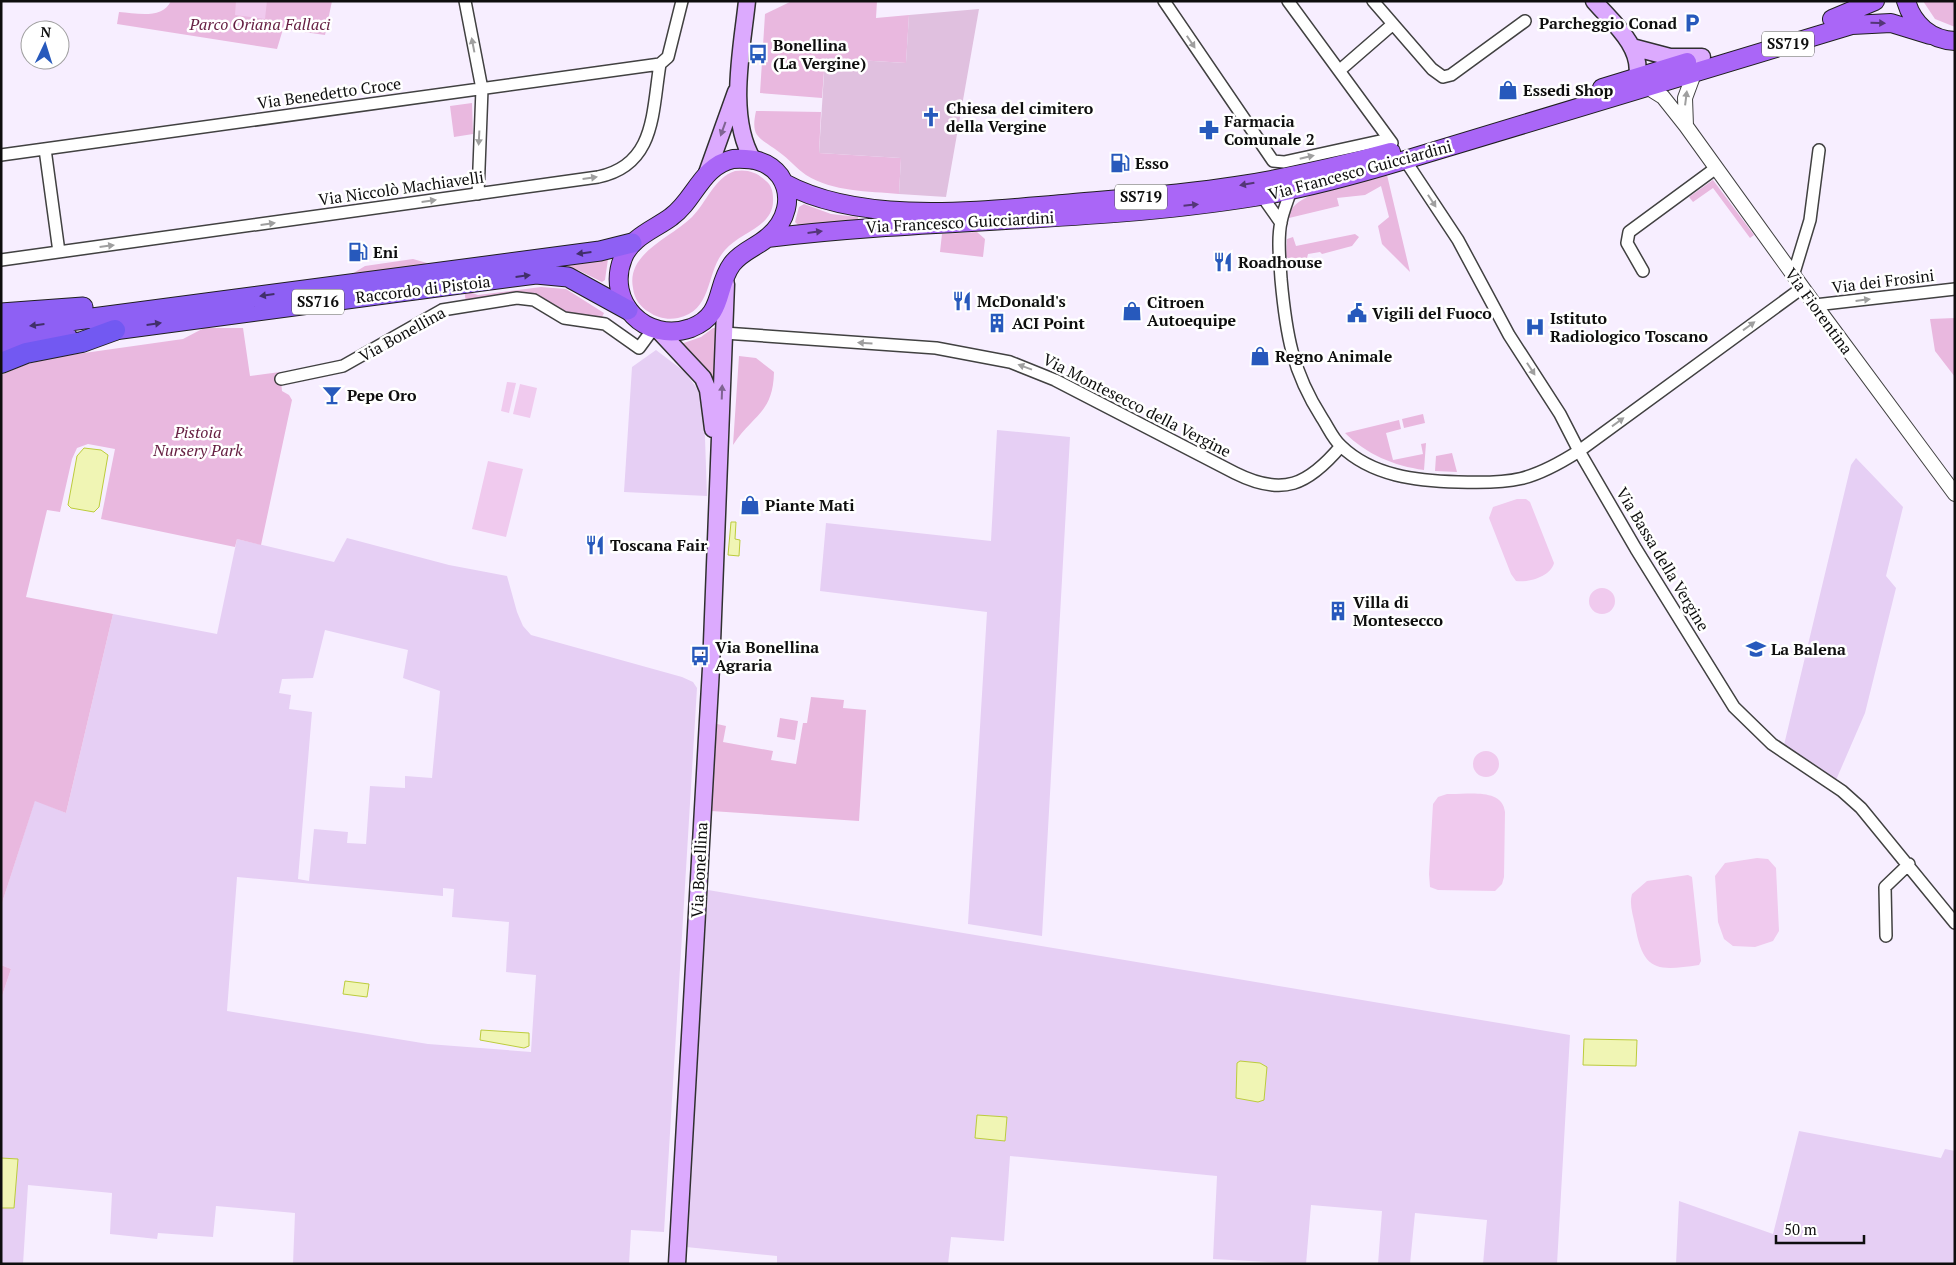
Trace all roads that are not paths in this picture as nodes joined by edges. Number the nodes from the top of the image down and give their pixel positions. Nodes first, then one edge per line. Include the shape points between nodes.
1 (465, 1) edge
2 (682, 1) edge
3 (747, 1) edge
4 (1164, 1) edge
5 (1288, 1) edge
6 (1373, 1) edge
7 (1594, 1) edge
8 (1875, 1) edge
9 (1906, 1) edge
10 (1524, 21) dead end
11 (1393, 24) junction
12 (1930, 34) junction
13 (1955, 41) edge
14 (1632, 47) junction
15 (660, 64) junction
16 (1698, 64) junction
17 (1340, 70) junction
18 (1642, 82) junction
19 (738, 86) junction
20 (482, 89) junction
21 (1686, 126) junction
22 (45, 149) junction
23 (1397, 150) junction
24 (1818, 150) dead end
25 (1, 154) edge
26 (753, 160) junction
27 (1716, 168) junction
28 (707, 173) junction
29 (784, 183) junction
30 (1291, 190) junction
31 (478, 194) junction
32 (1262, 196) junction
33 (1281, 222) junction
34 (767, 238) junction
35 (632, 243) junction
36 (59, 252) junction
37 (1, 260) edge
38 (1643, 271) dead end
39 (1793, 276) junction
40 (726, 277) junction
41 (1802, 288) junction
42 (1955, 290) edge
43 (204, 303) junction
44 (1815, 306) junction
45 (628, 310) junction
46 (1, 313) edge
47 (1, 330) edge
48 (116, 330) junction
49 (656, 330) junction
50 (724, 333) junction
51 (1, 345) edge
52 (1, 363) edge
53 (281, 379) dead end
54 (1341, 446) junction
55 (1579, 451) junction
56 (720, 475) junction
57 (1955, 494) edge
58 (1909, 864) junction
59 (1955, 923) edge
60 (1886, 936) dead end
61 (677, 1264) edge

20 -> 1 street
2 - 15 street, Via Niccolò Machiavelli via 668,58
3 - 19 main road
4 -> 23 street via 1273,161 1281,163
5 - 17 street, Via Bassa della Vergine
6 - 11 street
7 - 14 main road
8 - 16 main road, SS719 via 1847,15
9 - 12 main road via 1915,20
10 - 11 street via 1452,75 1443,77 1432,69
11 - 17 street
12 - 13 main road, SS719
16 -> 12 main road, SS719 via 1852,25 1891,23
14 - 16 main road
14 - 18 main road
15 - 20 street, Via Benedetto Croce
31 -> 15 street, Via Niccolò Machiavelli via 608,175 631,163 647,138
16 - 18 main road, SS719
21 -> 16 street via 1685,98
17 - 23 street, Via Bassa della Vergine
18 - 21 street, Via Fiorentina via 1663,97
18 - 23 main road, Via Francesco Guicciardini / SS719
19 - 26 main road via 744,142
19 -> 28 main road
20 - 22 street, Via Benedetto Croce
20 -> 31 street
21 - 27 street, Via Fiorentina
22 - 25 street, Via Benedetto Croce
22 - 36 street
23 -> 29 main road, Via Francesco Guicciardini / SS719 via 1234,186 984,210 859,207 826,201
23 - 30 main road, Via Francesco Guicciardini / SS719
23 -> 55 street, Via Bassa della Vergine via 1458,240 1509,335 1560,414
24 - 39 street via 1810,220
26 - 28 main road via 728,160
26 - 29 main road via 769,165
27 - 38 street via 1629,232 1626,240
27 - 39 street, Via Fiorentina
28 - 35 main road via 682,208
29 - 34 main road via 786,212
30 - 32 main road, Via Francesco Guicciardini / SS719
30 - 33 street
36 -> 31 street, Via Niccolò Machiavelli
32 - 33 street
34 -> 32 main road, Via Francesco Guicciardini / SS719 via 860,228 1153,209
33 - 54 street via 1280,256 1289,345 1311,398
34 - 40 main road via 741,255
35 -> 43 highway, Raccordo di Pistoia / SS716 via 600,251
35 - 45 main road via 619,272 620,290
36 - 37 street, Via Niccolò Machiavelli
39 - 41 street, Via Fiorentina
40 - 49 main road via 715,308 705,320 684,330 669,333
40 - 50 main road, Via Bonellina
41 - 44 street, Via Fiorentina
55 -> 41 street
44 -> 42 street, Via dei Frosini
43 - 46 highway
43 -> 47 highway, Raccordo di Pistoia / SS716
44 - 57 street, Via Fiorentina
48 -> 45 highway, Raccordo di Pistoia / SS716 via 536,274 568,277
45 - 49 main road
48 - 51 highway, Raccordo di Pistoia / SS716
48 - 52 highway via 82,342 26,353
49 - 53 street, Via Bonellina via 639,348 605,324 570,320 534,300 517,298 446,308 343,366
49 - 56 main road, Via Bonellina via 706,384
54 -> 50 street, Via Montesecco della Vergine via 1307,479 1289,484 1265,484 1244,478 1041,373 1010,362 916,346
56 -> 50 main road, Via Bonellina
54 - 55 street via 1373,467 1408,479 1480,483 1502,483 1534,476
55 - 58 street, Via Bassa della Vergine via 1734,707 1772,744 1852,799
56 - 61 main road, Via Bonellina
58 - 59 street, Via Bassa della Vergine
58 - 60 street via 1885,887

